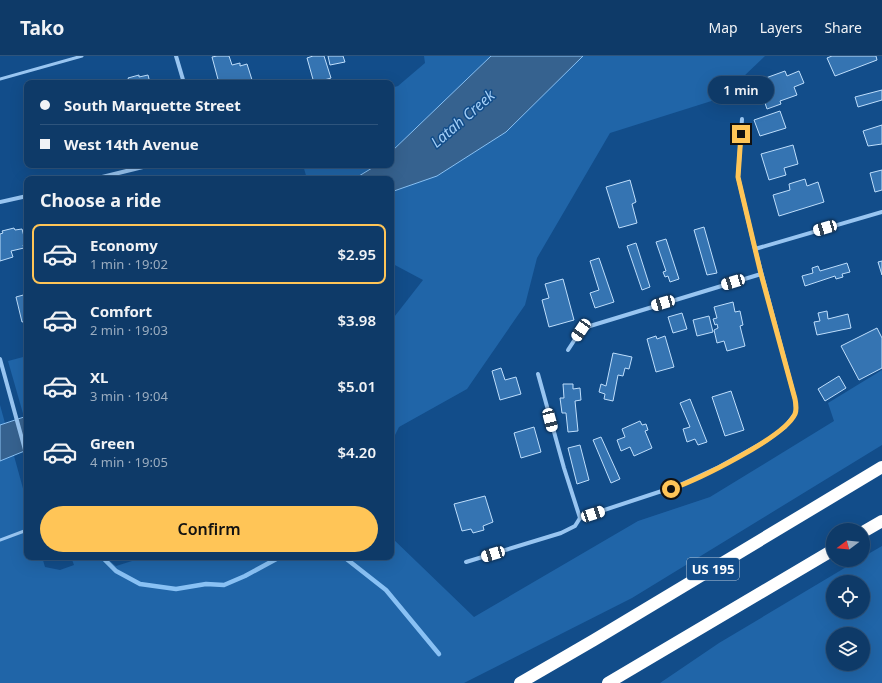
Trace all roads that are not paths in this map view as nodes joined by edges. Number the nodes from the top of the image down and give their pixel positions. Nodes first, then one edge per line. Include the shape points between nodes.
1 (82, 56) edge
2 (176, 56) edge
3 (0, 79) edge
4 (183, 80) edge
5 (742, 119) dead end
6 (139, 168) edge
7 (106, 176) edge
8 (24, 197) edge
9 (0, 202) edge
10 (882, 212) edge
11 (755, 249) junction
12 (761, 274) junction
13 (568, 350) dead end
14 (0, 359) edge
15 (538, 374) dead end
16 (24, 446) edge
17 (882, 467) edge
18 (580, 518) junction
19 (882, 521) edge
20 (870, 528) edge
21 (24, 531) edge
22 (0, 540) edge
23 (826, 554) edge
24 (466, 562) dead end
25 (542, 669) junction
26 (514, 683) edge
27 (520, 683) edge
28 (608, 683) edge

1 - 3 lane
2 - 4 street
5 - 11 street via 738,177
6 - 7 street
8 - 9 street
10 - 11 street
11 - 12 street
12 - 13 street via 590,326 581,330
12 - 18 street via 795,399 796,410 790,422 778,433 695,479
14 - 16 street
15 - 18 street
17 - 25 highway, US 195
18 - 24 street via 575,526 561,533
19 - 20 highway
21 - 22 lane
23 - 28 highway
25 - 26 highway, US 195
25 - 27 highway, US 195

